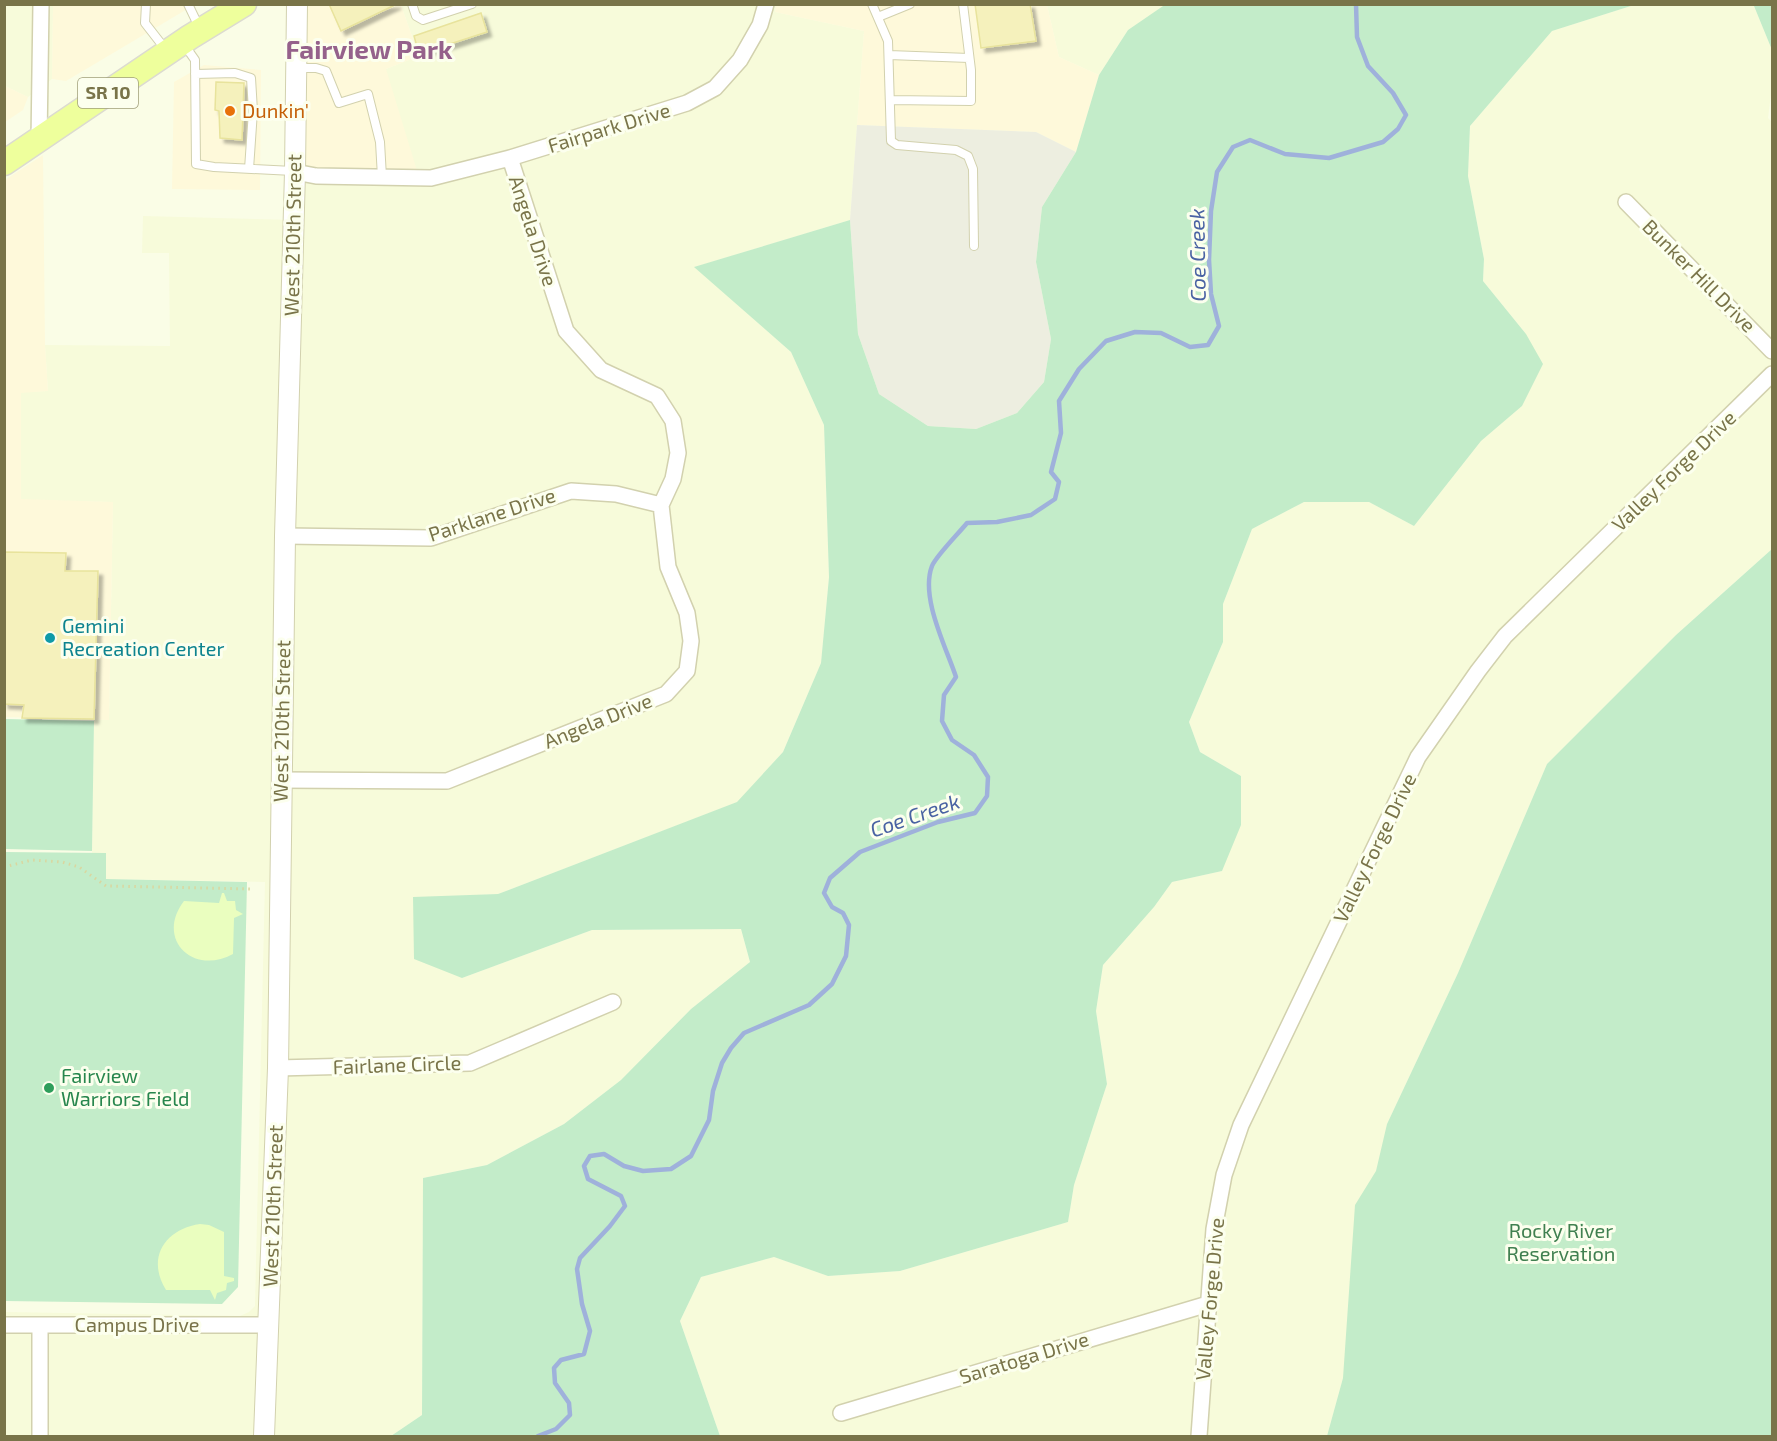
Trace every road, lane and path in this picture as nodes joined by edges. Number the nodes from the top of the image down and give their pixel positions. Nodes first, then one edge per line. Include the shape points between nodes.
1 (41, 4) edge
2 (146, 4) edge
3 (188, 4) edge
4 (244, 4) edge
5 (297, 4) edge
6 (412, 4) edge
7 (472, 4) edge
8 (766, 4) edge
9 (872, 4) edge
10 (910, 4) edge
11 (963, 4) edge
12 (878, 17) junction
13 (183, 41) junction
14 (889, 56) junction
15 (969, 58) junction
16 (296, 68) junction
17 (195, 74) junction
18 (890, 100) junction
19 (39, 141) junction
20 (510, 158) junction
21 (4, 163) edge
22 (249, 168) junction
23 (295, 172) junction
24 (382, 177) junction
25 (1626, 202) dead end
26 (974, 246) dead end
27 (1773, 351) edge
28 (1773, 375) edge
29 (661, 505) junction
30 (285, 536) junction
31 (281, 780) junction
32 (4, 867) edge
33 (251, 889) dead end
34 (613, 1002) dead end
35 (278, 1068) junction
36 (1208, 1304) junction
37 (4, 1325) edge
38 (40, 1325) junction
39 (269, 1325) junction
40 (841, 1413) dead end
41 (40, 1437) edge
42 (264, 1437) edge
43 (1199, 1437) edge

1 - 19 street
2 - 13 lane via 146,23
3 - 13 lane
4 - 13 main road, SR 10
5 - 16 street, West 210th Street
6 - 7 lane via 416,16 423,20
8 - 20 street, Fairpark Drive via 760,25 740,60 715,88 687,104
9 - 12 lane
10 - 12 lane
11 - 15 lane
12 - 14 lane via 888,41
13 - 17 lane via 195,60
13 - 19 main road, SR 10
14 - 15 lane
14 - 18 lane
15 - 18 lane via 971,101
16 - 23 street, West 210th Street
16 - 24 lane via 326,71 339,103 368,94 380,142
17 - 22 lane via 196,164
17 - 22 lane via 236,73 251,78
18 - 26 lane via 891,141 897,145 956,150 968,156 973,169
19 - 21 main road, SR 10
20 - 24 street, Fairpark Drive via 431,178
20 - 29 street, Angela Drive via 566,331 601,370 657,396 673,421 678,453 673,479
22 - 23 lane
23 - 24 street, Fairpark Drive
23 - 30 street, West 210th Street
25 - 27 street, Bunker Hill Drive
28 - 36 street, Valley Forge Drive via 1505,636 1418,757 1241,1125 1224,1175 1214,1229
29 - 30 street, Parklane Drive via 616,494 571,490 431,538
29 - 31 street, Angela Drive via 668,567 687,613 691,641 687,671 666,694 447,781
30 - 31 street, West 210th Street
31 - 35 street, West 210th Street
32 - 33 path via 32,860 62,862 79,867 106,886
34 - 35 street, Fairlane Circle via 470,1063
35 - 39 street, West 210th Street
36 - 40 street, Saratoga Drive
36 - 43 street, Valley Forge Drive
37 - 38 street, Campus Drive
38 - 39 street, Campus Drive
38 - 41 street
39 - 42 street, West 210th Street

